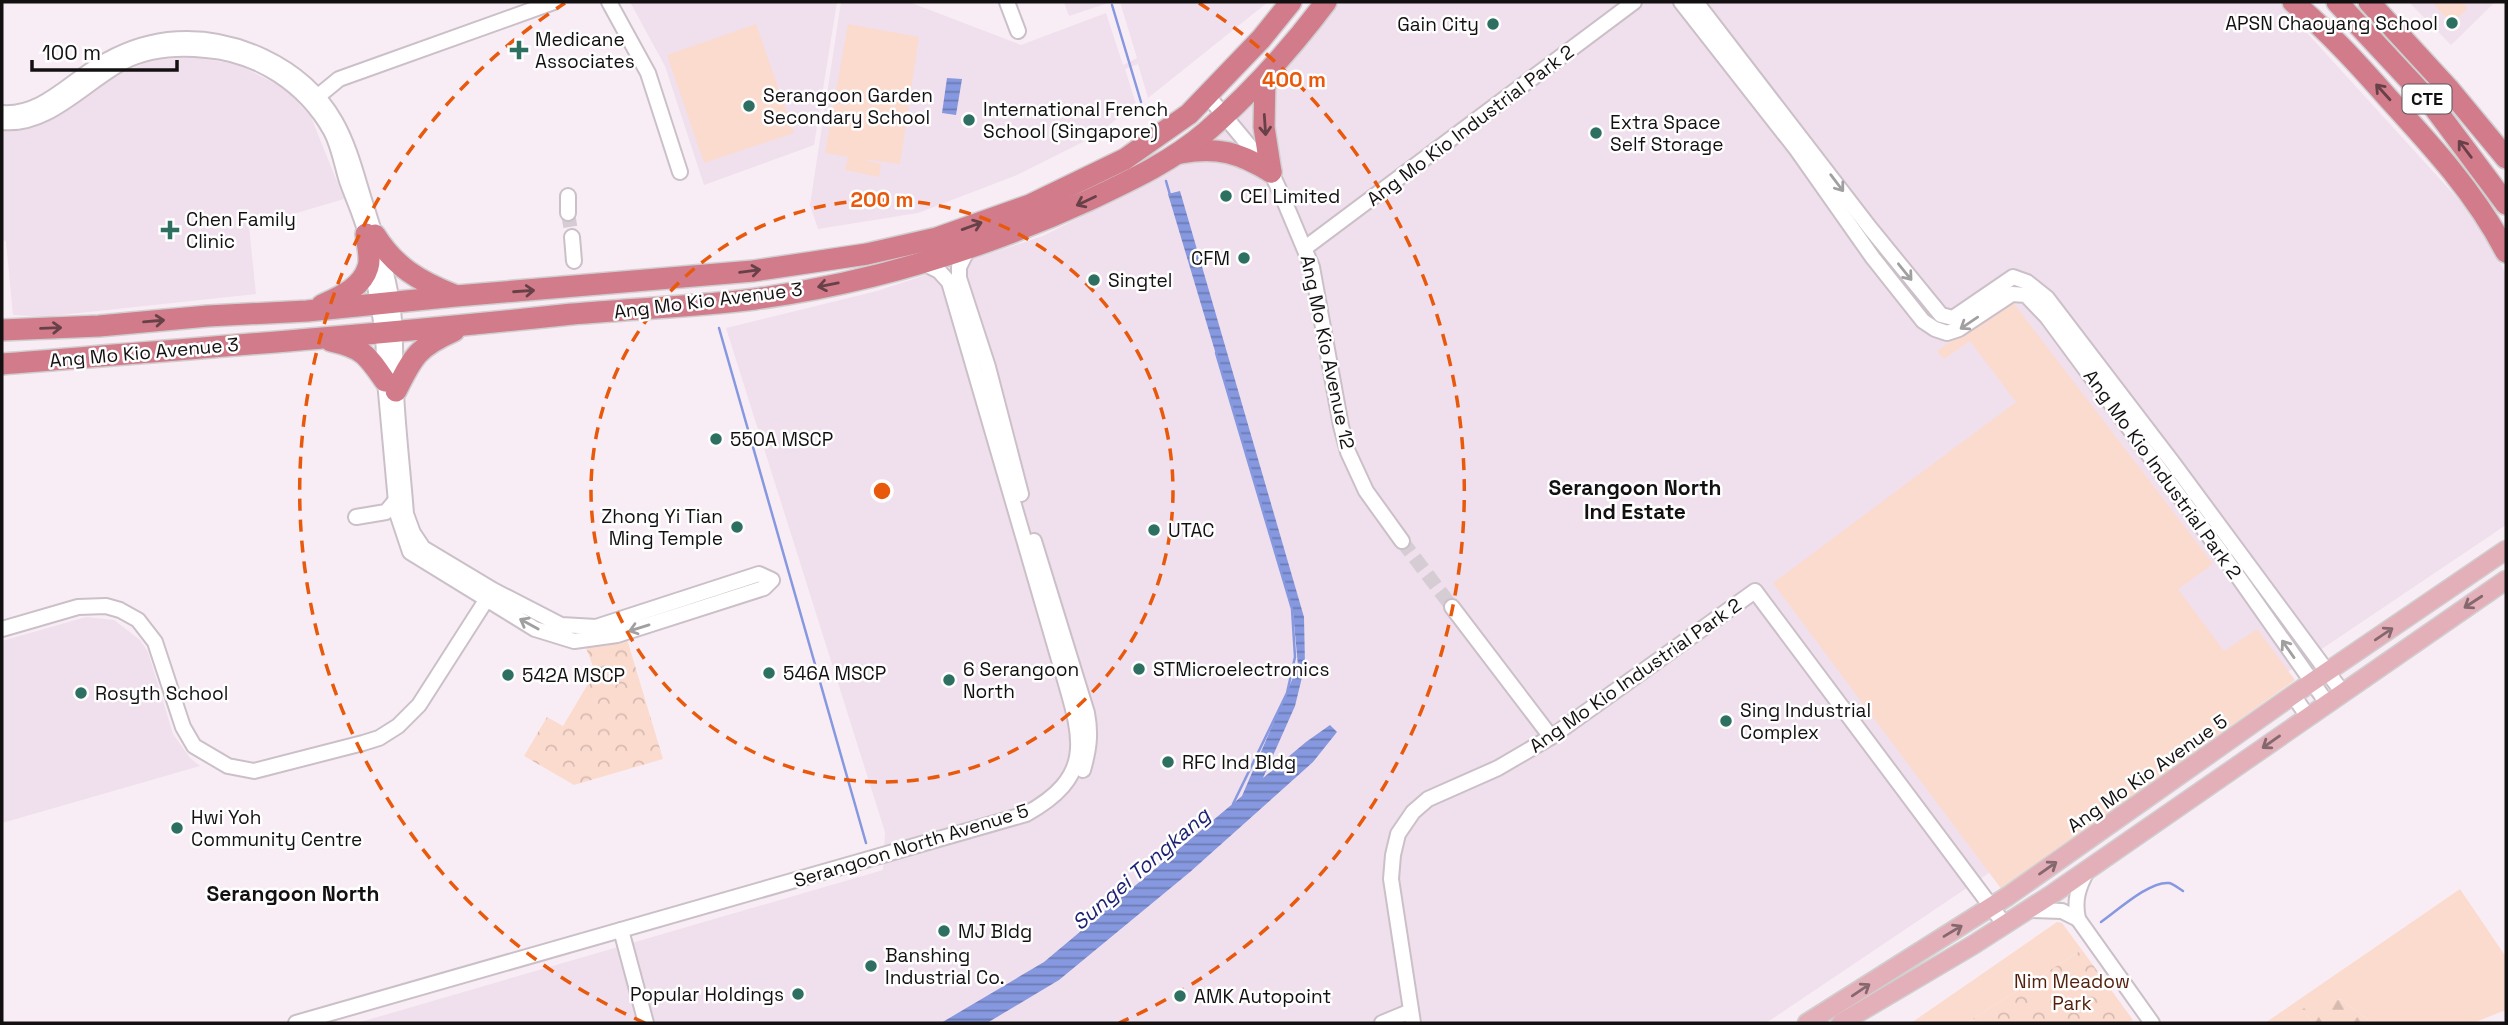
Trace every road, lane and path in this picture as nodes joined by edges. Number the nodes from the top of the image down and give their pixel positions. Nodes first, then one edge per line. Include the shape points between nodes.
1 (554, 2) edge
2 (609, 2) edge
3 (1007, 2) edge
4 (1291, 2) edge
5 (1326, 2) edge
6 (1634, 2) edge
7 (1681, 2) edge
8 (1696, 2) edge
9 (2293, 2) edge
10 (2303, 2) edge
11 (2337, 2) edge
12 (2369, 2) edge
13 (2388, 2) edge
14 (2319, 23) junction
15 (1018, 32) dead end
16 (102, 69) junction
17 (1265, 78) junction
18 (1207, 96) junction
19 (313, 99) junction
20 (2, 113) edge
21 (1224, 116) junction
22 (2, 122) edge
23 (2506, 138) edge
24 (1175, 154) junction
25 (2506, 158) edge
26 (680, 172) dead end
27 (1271, 172) junction
28 (568, 195) dead end
29 (2506, 204) edge
30 (568, 213) tunnel mouth
31 (371, 234) junction
32 (572, 237) tunnel mouth
33 (1305, 248) junction
34 (967, 251) junction
35 (2506, 252) edge
36 (574, 261) dead end
37 (923, 263) junction
38 (597, 285) junction
39 (456, 296) junction
40 (386, 304) junction
41 (307, 311) junction
42 (596, 313) junction
43 (466, 326) junction
44 (2, 330) edge
45 (390, 333) junction
46 (312, 338) junction
47 (2, 364) edge
48 (390, 386) junction
49 (396, 500) junction
50 (356, 517) dead end
51 (1402, 541) tunnel mouth
52 (2506, 550) edge
53 (741, 580) junction
54 (2506, 580) edge
55 (746, 594) junction
56 (490, 595) junction
57 (1452, 607) tunnel mouth
58 (2, 627) edge
59 (2310, 648) junction
60 (2347, 659) junction
61 (2328, 672) junction
62 (2312, 683) junction
63 (2343, 693) junction
64 (2293, 695) junction
65 (2327, 703) junction
66 (2308, 717) junction
67 (1551, 737) junction
68 (2087, 871) junction
69 (1992, 907) junction
70 (2028, 910) junction
71 (2078, 919) junction
72 (2005, 925) junction
73 (619, 935) junction
74 (1412, 1017) edge
75 (296, 1023) edge
76 (317, 1023) edge
77 (639, 1023) edge
78 (646, 1023) edge
79 (1382, 1023) edge
80 (1807, 1023) edge
81 (1841, 1023) edge
82 (2152, 1023) edge

1 - 19 street via 339,79
2 - 26 street via 648,73
3 - 15 street
4 - 18 highway, Ang Mo Kio Avenue 3
5 - 17 highway, Ang Mo Kio Avenue 3
6 - 33 street, Ang Mo Kio Industrial Park 2
62 -> 7 street, Ang Mo Kio Industrial Park 2 via 2047,317 2026,295 2011,294 1947,333 1923,321
8 -> 59 street, Ang Mo Kio Industrial Park 2 via 1941,315 1953,318 2013,277 2047,298
9 - 14 highway
10 - 14 highway
29 -> 11 highway, CTE via 2430,102
12 - 25 highway, CTE
13 - 23 highway
35 -> 14 highway via 2471,195 2429,142
16 - 19 street via 154,42 221,42 266,58 293,75
16 - 20 street via 36,108
16 - 22 street via 41,115
17 - 21 highway, Ang Mo Kio Avenue 3
17 -> 27 highway via 1264,127
18 - 21 street, Ang Mo Kio Avenue 12
38 -> 18 highway, Ang Mo Kio Avenue 3 via 753,271 937,238 1030,205 1125,159
19 - 31 street via 331,131
21 - 24 highway, Ang Mo Kio Avenue 3
21 - 27 street, Ang Mo Kio Avenue 12
24 - 27 highway via 1216,150 1247,158
24 -> 34 highway, Ang Mo Kio Avenue 3 via 1058,214
27 - 33 street, Ang Mo Kio Avenue 12
28 - 30 street
31 - 39 highway via 402,269
31 - 40 street
31 - 41 highway via 369,266 362,278 347,292
32 - 36 street
33 - 51 street, Ang Mo Kio Avenue 12 via 1348,452 1366,491
34 - 37 highway, Ang Mo Kio Avenue 3
34 - 73 street, Serangoon North Avenue 5 via 959,278 1091,732 1077,782 1060,803 1027,822
37 -> 42 highway, Ang Mo Kio Avenue 3 via 755,299
37 - 73 street, Serangoon North Avenue 5 via 949,282 1077,724 1076,765 1054,796 1026,814
39 -> 38 highway, Ang Mo Kio Avenue 3
38 - 42 highway via 591,294
39 - 40 highway, Ang Mo Kio Avenue 3
40 - 41 highway, Ang Mo Kio Avenue 3
40 - 45 street
44 -> 41 highway, Ang Mo Kio Avenue 3
42 - 43 highway, Ang Mo Kio Avenue 3
43 - 45 highway, Ang Mo Kio Avenue 3
43 - 48 highway via 419,350
45 - 46 highway, Ang Mo Kio Avenue 3
45 - 48 street
46 - 47 highway, Ang Mo Kio Avenue 3
46 - 48 highway via 363,352
48 - 49 street
48 - 56 street via 406,514 413,533 423,548
49 - 50 street via 386,512
49 - 56 street via 410,552
60 -> 52 main road, Ang Mo Kio Avenue 5
53 - 55 street
53 - 55 street via 759,574 772,580 764,589
53 - 56 street via 596,627 561,625
54 -> 63 main road
55 -> 56 street via 617,635 574,641 535,629
56 - 58 street via 419,705 398,726 379,737 254,771 228,766 194,746 183,727 155,642 138,620 120,610 78,607
57 - 67 street
59 - 60 street
59 - 61 street, Ang Mo Kio Industrial Park 2
60 - 61 main road, Ang Mo Kio Avenue 5
61 - 62 main road, Ang Mo Kio Avenue 5
61 - 63 street, Ang Mo Kio Industrial Park 2
62 - 64 main road, Ang Mo Kio Avenue 5
62 - 65 street, Ang Mo Kio Industrial Park 2
63 - 65 main road
64 - 66 street
69 -> 64 main road, Ang Mo Kio Avenue 5
65 - 66 main road
66 -> 68 main road
67 - 69 street, Ang Mo Kio Industrial Park 2 via 1755,591
67 - 74 street, Ang Mo Kio Industrial Park 2 via 1498,768 1428,799 1398,834 1391,889
68 - 70 main road
68 - 71 street via 2077,891
69 - 72 street, Ang Mo Kio Industrial Park 2
80 -> 69 main road, Ang Mo Kio Avenue 5
70 - 71 street via 2062,911
70 - 72 main road
71 - 82 street
72 - 81 main road
73 - 75 street, Serangoon North Avenue 5
73 - 76 street, Serangoon North Avenue 5
73 - 77 street
73 - 78 street
74 - 79 street

